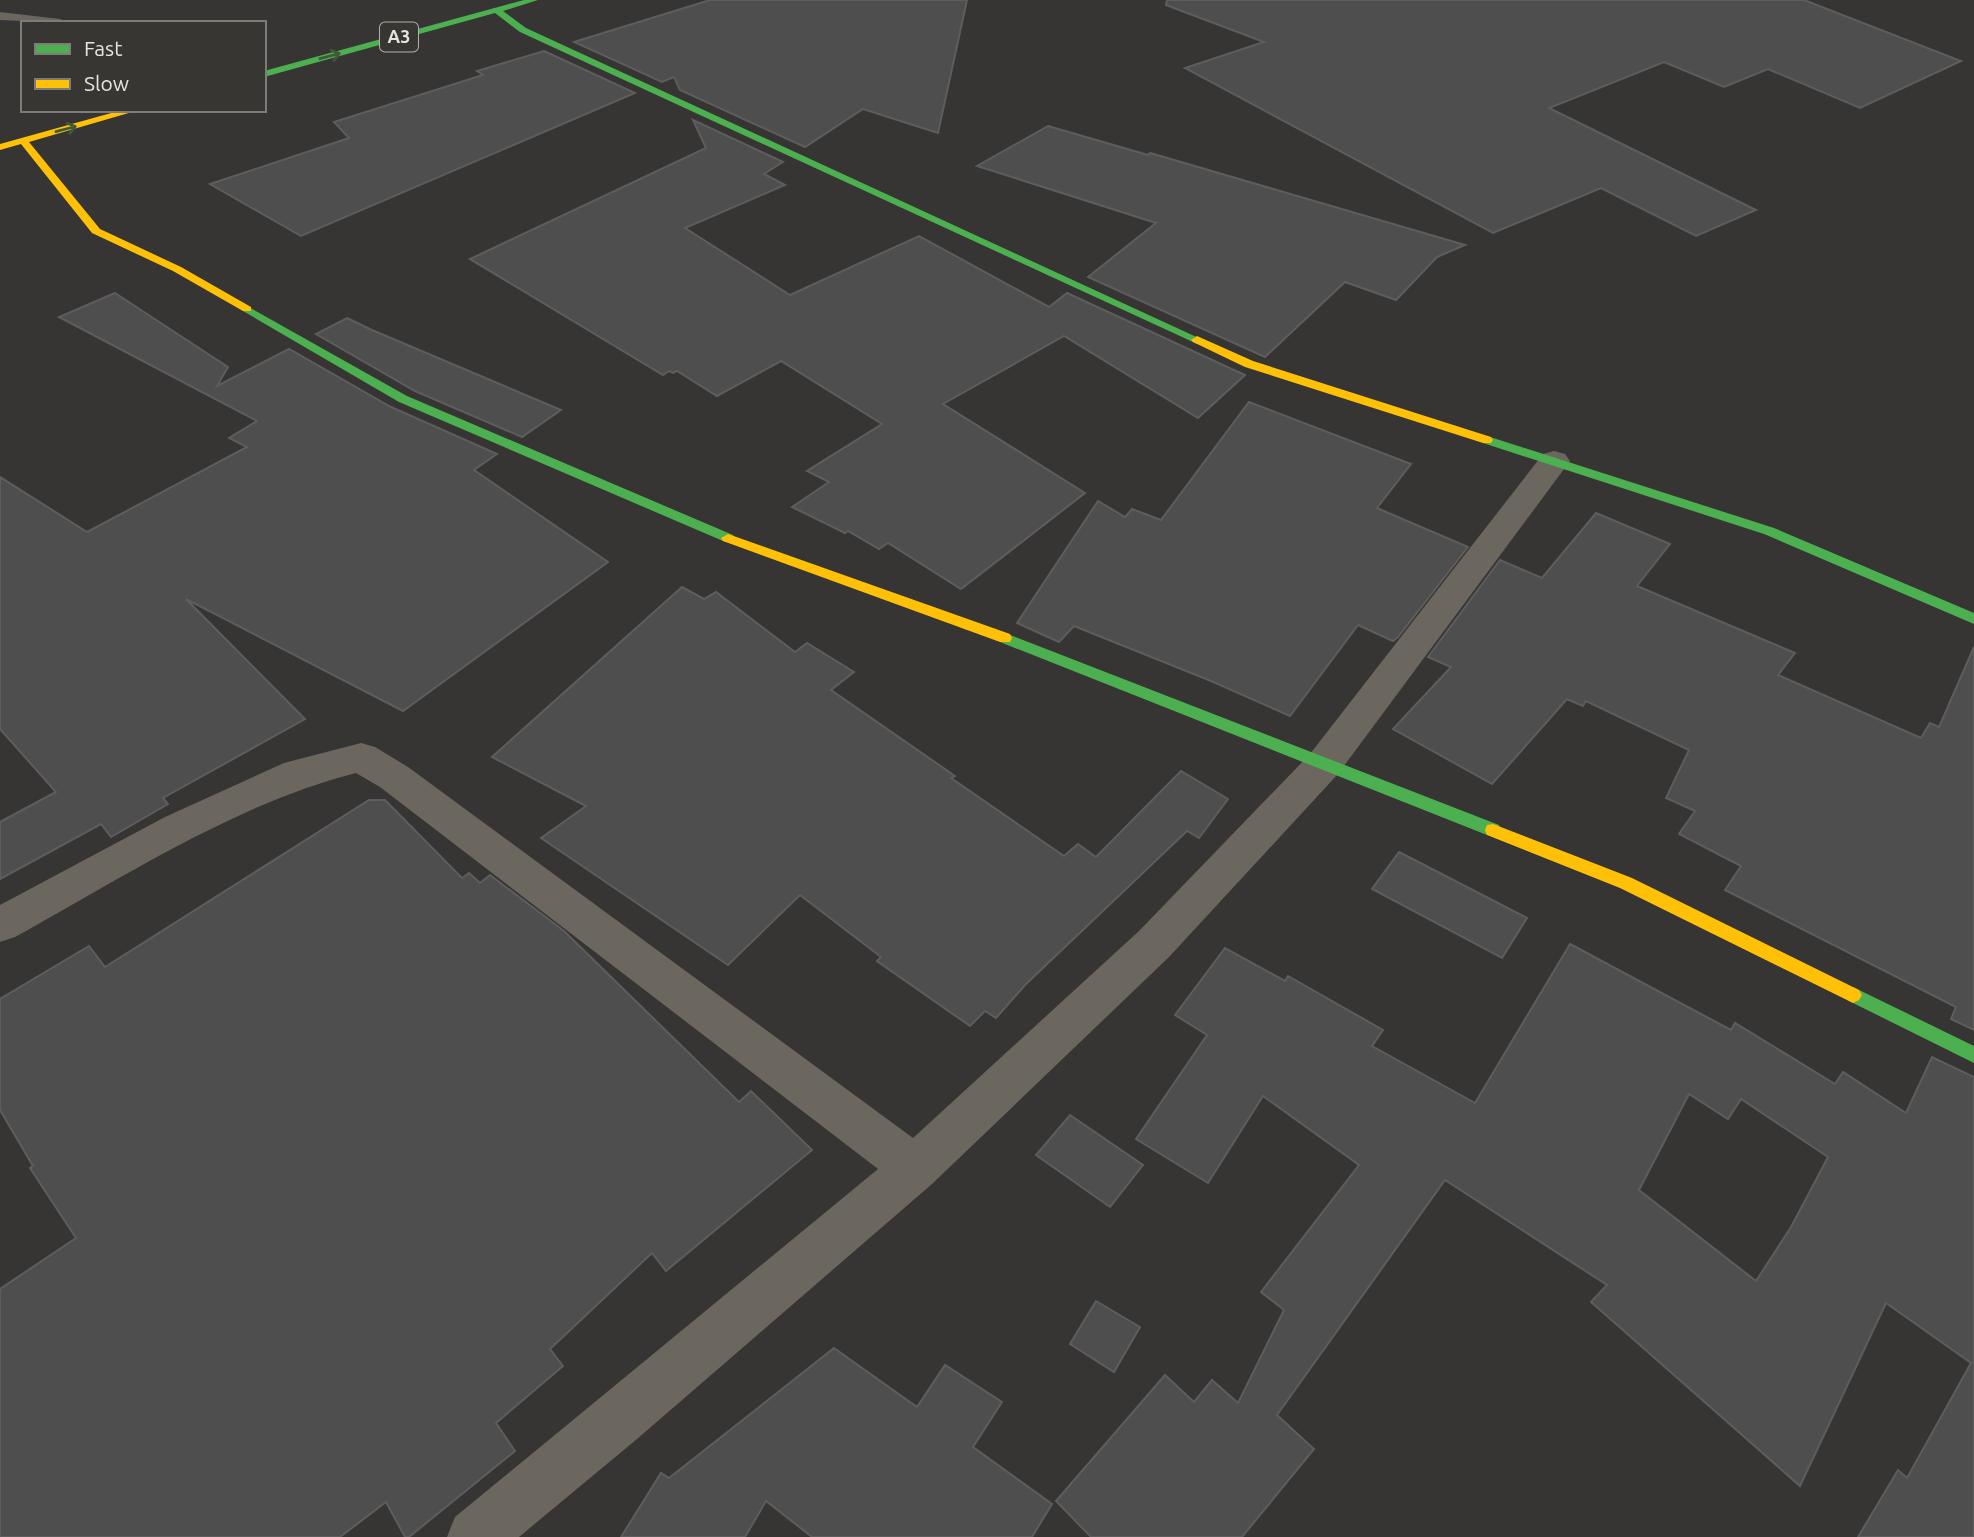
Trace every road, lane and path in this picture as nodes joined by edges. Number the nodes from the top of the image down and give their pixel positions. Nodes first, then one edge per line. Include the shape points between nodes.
1 (474, 0) edge
2 (534, 0) edge
3 (496, 10) junction
4 (0, 16) edge
5 (43, 21) edge
6 (290, 50) dead end
7 (266, 73) edge
8 (127, 112) edge
9 (23, 141) junction
10 (0, 147) edge
11 (1554, 461) junction
12 (1974, 618) edge
13 (1324, 764) junction
14 (0, 925) edge
15 (1974, 1055) edge
16 (915, 1168) junction
17 (475, 1537) edge

1 - 6 main road, A3
2 - 3 main road, A3
7 -> 3 main road, A3
3 - 11 main road via 523,30 1249,364
4 - 5 lane
9 -> 8 main road
9 - 10 main road
9 - 13 main road via 96,231 177,269 403,398 698,527 962,621
11 - 12 main road via 1769,531
11 - 13 street
13 - 15 main road via 1626,883
13 - 16 street via 1154,944
14 - 16 street via 179,828 286,778 361,757 394,777
16 - 17 street

